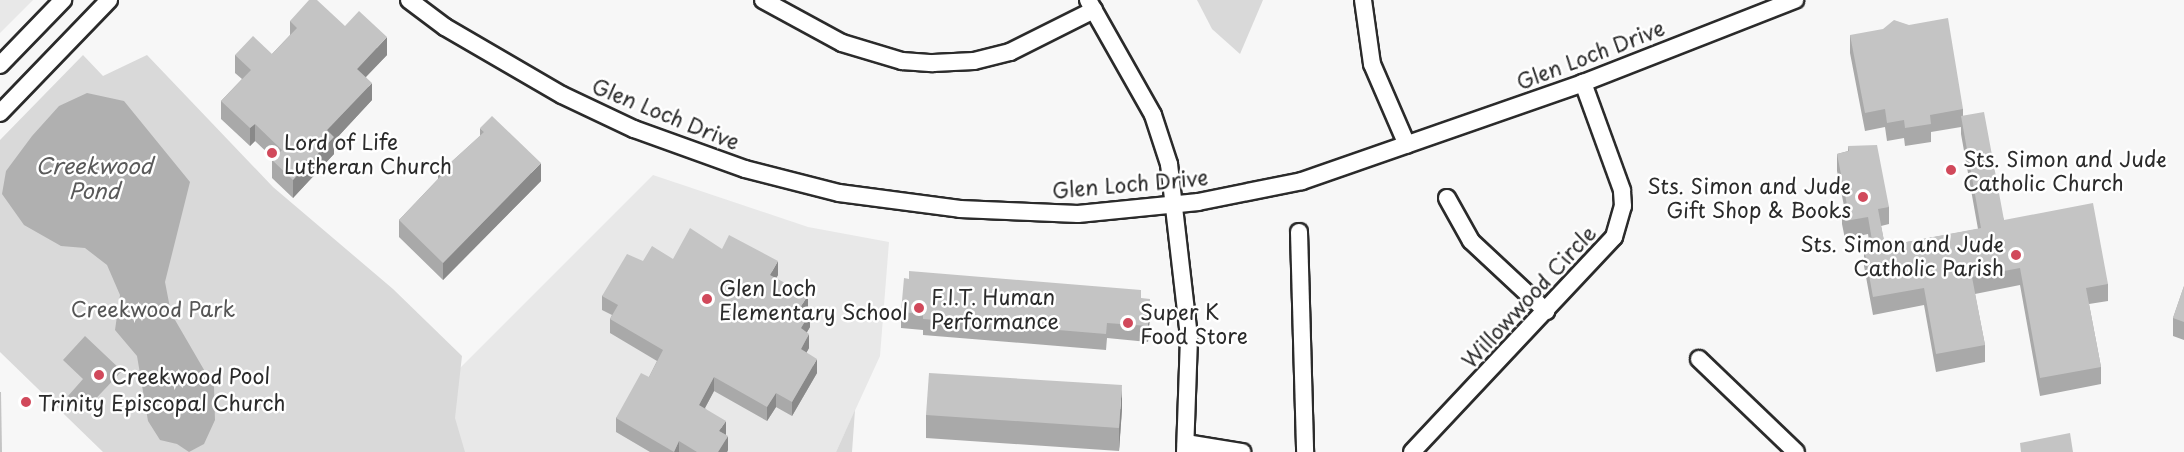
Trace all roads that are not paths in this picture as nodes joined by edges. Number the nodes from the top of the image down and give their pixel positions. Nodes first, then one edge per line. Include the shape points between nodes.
1 (63, 0) edge
2 (109, 0) edge
3 (410, 0) edge
4 (763, 0) edge
5 (1363, 0) edge
6 (1796, 0) edge
7 (1091, 5) edge
8 (0, 65) edge
9 (1583, 83) junction
10 (0, 113) edge
11 (1407, 145) junction
12 (1447, 198) dead end
13 (1174, 204) junction
14 (1299, 232) dead end
15 (1546, 311) junction
16 (1699, 360) dead end
17 (1186, 448) edge
18 (1242, 452) edge
19 (1305, 452) edge
20 (1412, 452) edge
21 (1796, 452) edge

1 - 8 street
2 - 10 street
3 - 13 street, Glen Loch Drive via 445,27 562,95 634,129 745,169 839,193 960,209 1078,214
4 - 7 street via 851,46 902,61 933,63 975,61 1010,52
5 - 11 street via 1372,64
6 - 9 street, Glen Loch Drive
7 - 13 street via 1162,134
9 - 11 street, Glen Loch Drive
9 - 15 street, Willowwood Circle via 1616,170 1623,206 1614,237
11 - 13 street, Glen Loch Drive via 1302,181
12 - 15 street via 1471,241
13 - 17 street via 1189,338
14 - 19 street
15 - 20 street, Willowwood Circle
16 - 21 street
17 - 18 street

